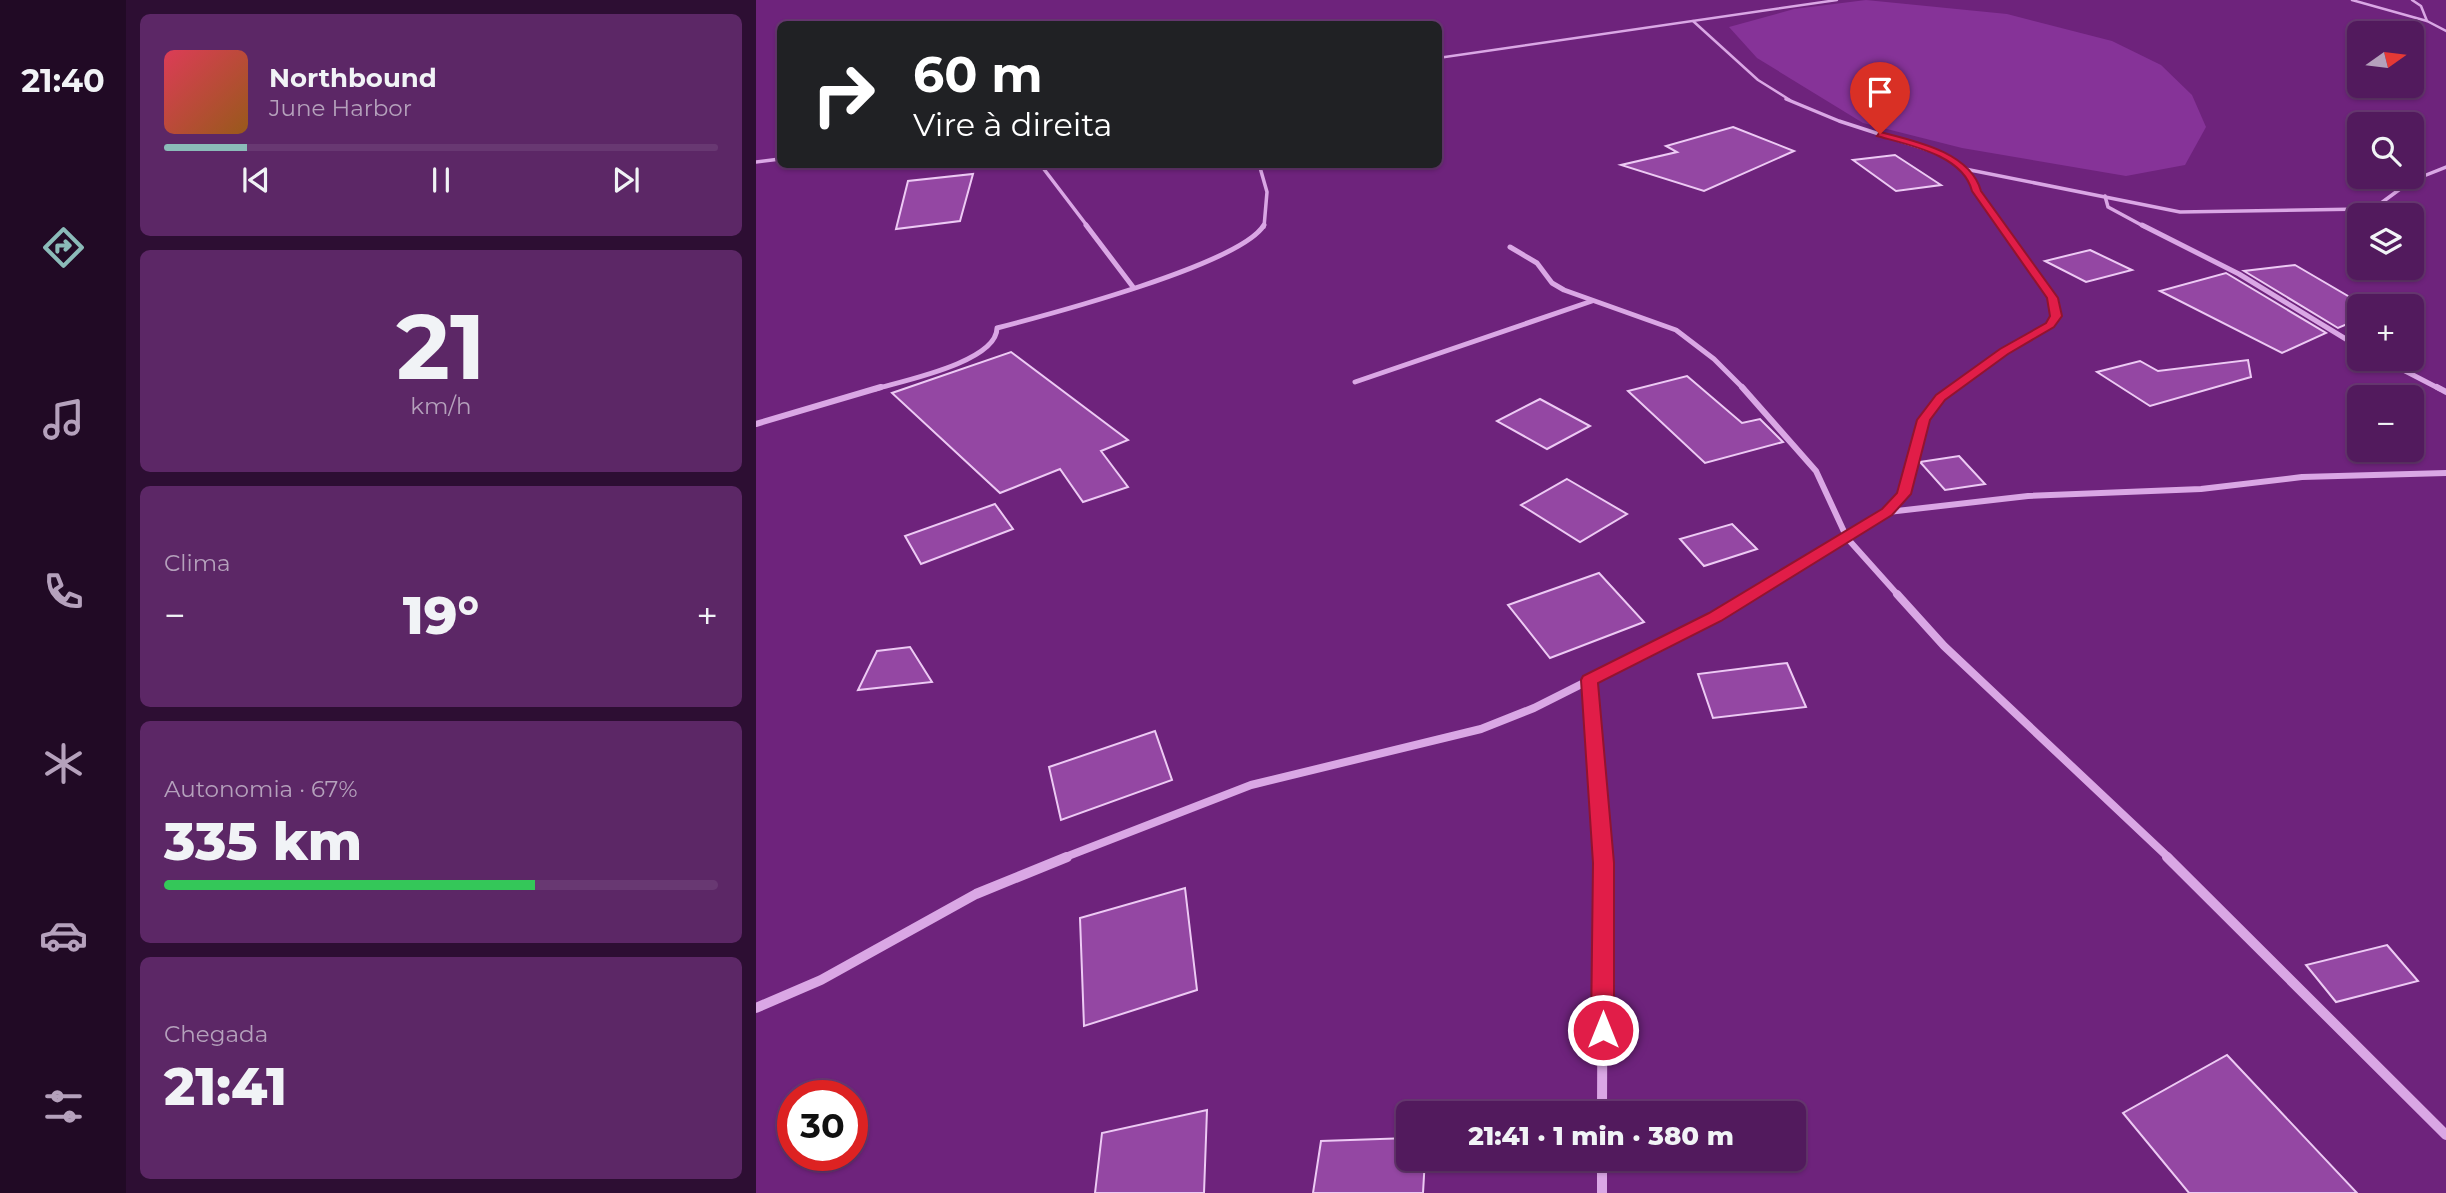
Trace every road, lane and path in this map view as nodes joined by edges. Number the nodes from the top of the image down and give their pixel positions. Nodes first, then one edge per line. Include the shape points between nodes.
1 (1837, 0) edge
2 (2352, 0) edge
3 (2412, 0) edge
4 (1693, 21) junction
5 (2427, 21) junction
6 (2446, 31) edge
7 (1442, 57) edge
8 (777, 159) edge
9 (756, 162) edge
10 (2446, 167) edge
11 (1043, 168) edge
12 (1260, 168) edge
13 (1964, 169) junction
14 (2105, 196) junction
15 (1510, 247) dead end
16 (1133, 287) junction
17 (1592, 301) junction
18 (2347, 341) edge
19 (2405, 371) edge
20 (1355, 382) dead end
21 (2446, 392) edge
22 (756, 424) edge
23 (2446, 473) edge
24 (1887, 512) junction
25 (1847, 538) junction
26 (1589, 680) junction
27 (756, 1008) edge
28 (1602, 1101) edge
29 (2446, 1135) edge
30 (1602, 1171) edge
31 (1602, 1193) edge

1 - 4 street
2 - 5 street
3 - 5 street via 2421,6
4 - 7 street
4 - 13 street via 1772,91 1859,128 1929,149
5 - 6 street
8 - 9 street
10 - 14 street via 2411,181 2377,206 2351,210 2196,213
11 - 16 street
12 - 16 street via 1267,192 1264,228 1230,252
13 - 14 street
13 - 24 street via 2052,298 2056,316 2050,325 2004,351 1941,398 1924,420 1904,494
14 - 18 street via 2108,207 2143,228 2256,283
15 - 17 street via 1537,263 1552,283
16 - 22 street via 997,328 989,346 956,365
17 - 20 street
17 - 25 street via 1676,330 1714,359 1816,471
19 - 21 street
23 - 24 street via 2302,477 2201,489 2028,496
24 - 25 street
25 - 26 street via 1715,617
25 - 29 street via 1944,646 2194,882
26 - 27 street via 1480,729 1251,785 1103,842 976,894 821,980
26 - 28 street via 1604,863
30 - 31 street

